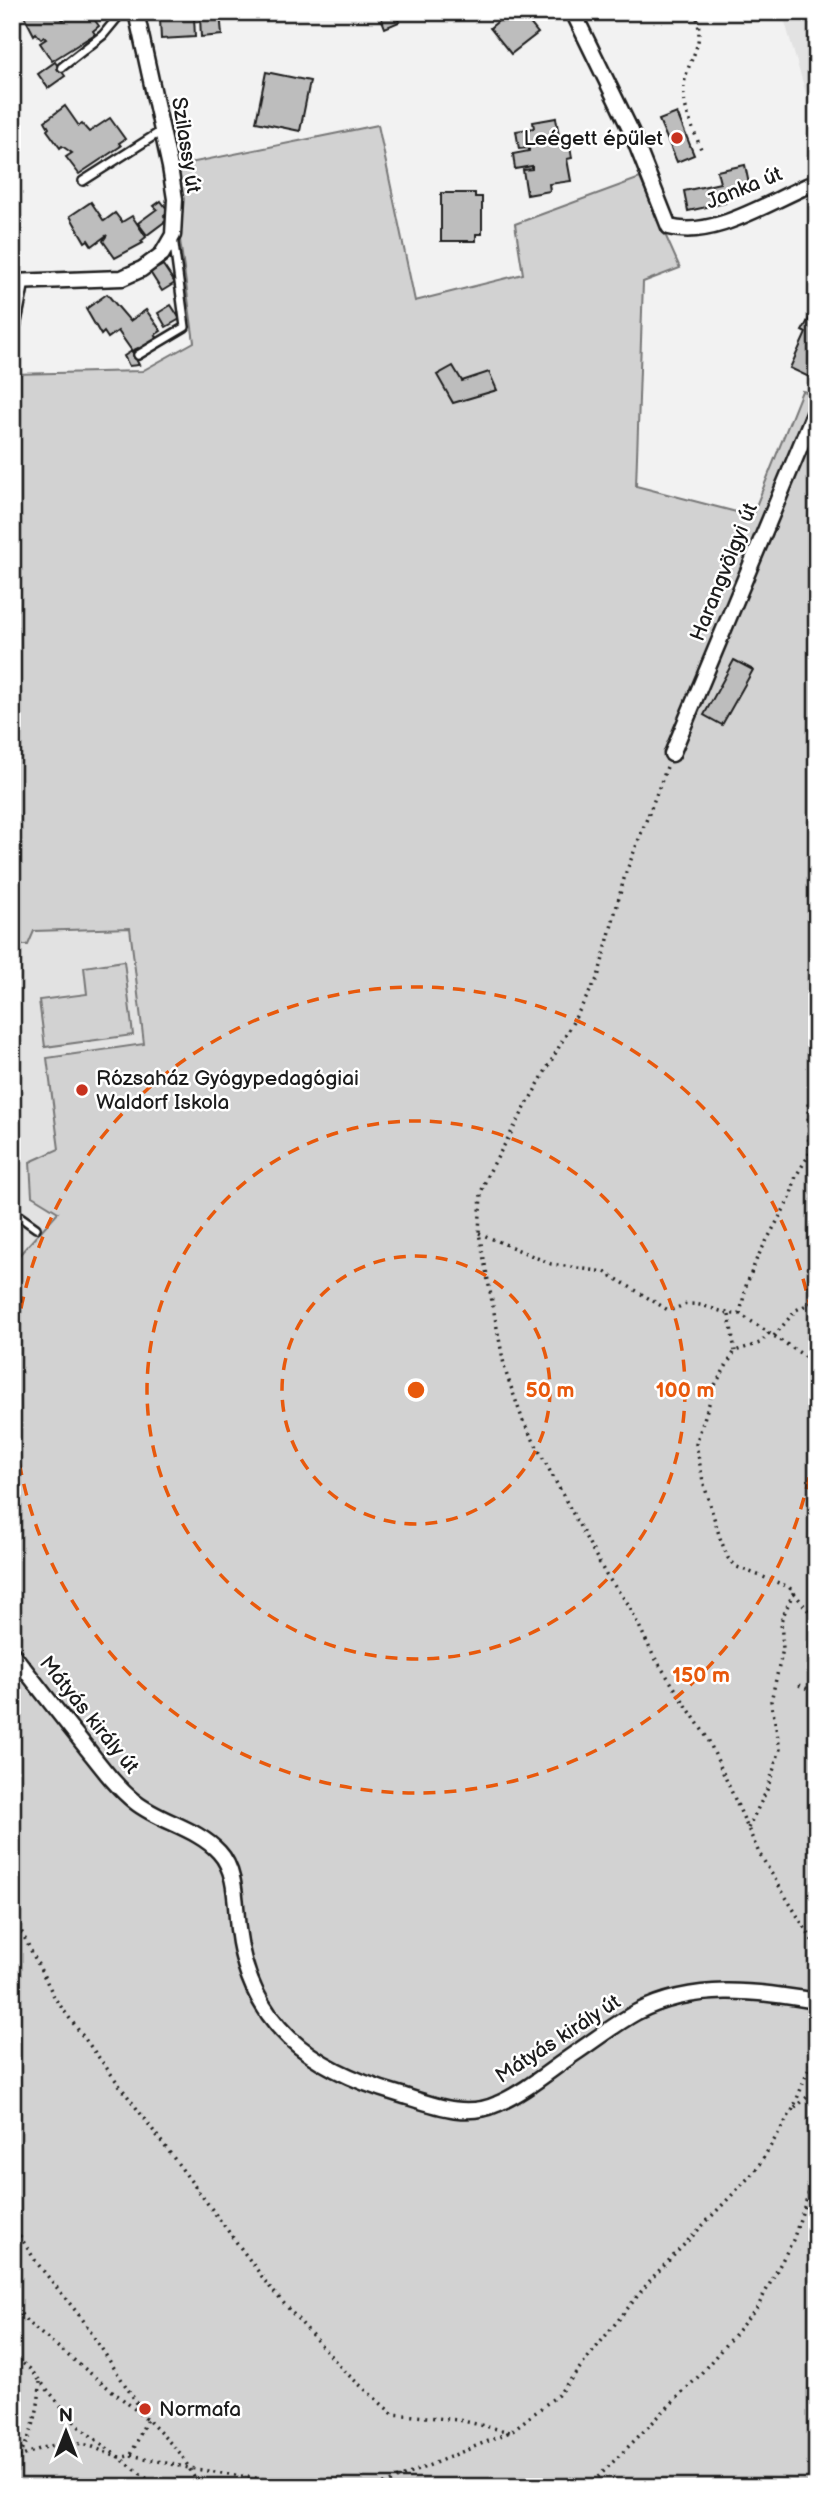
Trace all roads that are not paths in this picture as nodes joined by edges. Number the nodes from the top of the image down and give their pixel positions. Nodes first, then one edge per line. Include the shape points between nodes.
1 (122, 12) edge
2 (136, 12) edge
3 (573, 12) edge
4 (62, 67) dead end
5 (164, 129) junction
6 (83, 181) dead end
7 (817, 182) edge
8 (173, 235) junction
9 (19, 282) edge
10 (12, 347) edge
11 (138, 355) dead end
12 (817, 406) edge
13 (672, 754) road end
14 (12, 1211) edge
15 (36, 1228) dead end
16 (12, 1653) edge
17 (813, 2000) edge

1 - 4 lane
2 - 5 street, Szilassy út
3 - 7 street, Janka út via 631,131 669,227 694,229 731,219
5 - 6 lane
5 - 8 street, Szilassy út via 175,199
8 - 9 street via 162,254 122,278
8 - 11 lane via 186,327
9 - 10 lane
12 - 13 street, Harangvölgyi út
14 - 15 lane
16 - 17 street, Mátyás király út via 118,1787 152,1815 220,1852 233,1884 240,1949 260,2003 301,2050 358,2083 459,2111 480,2111 516,2094 637,2012 670,2000 746,1990

